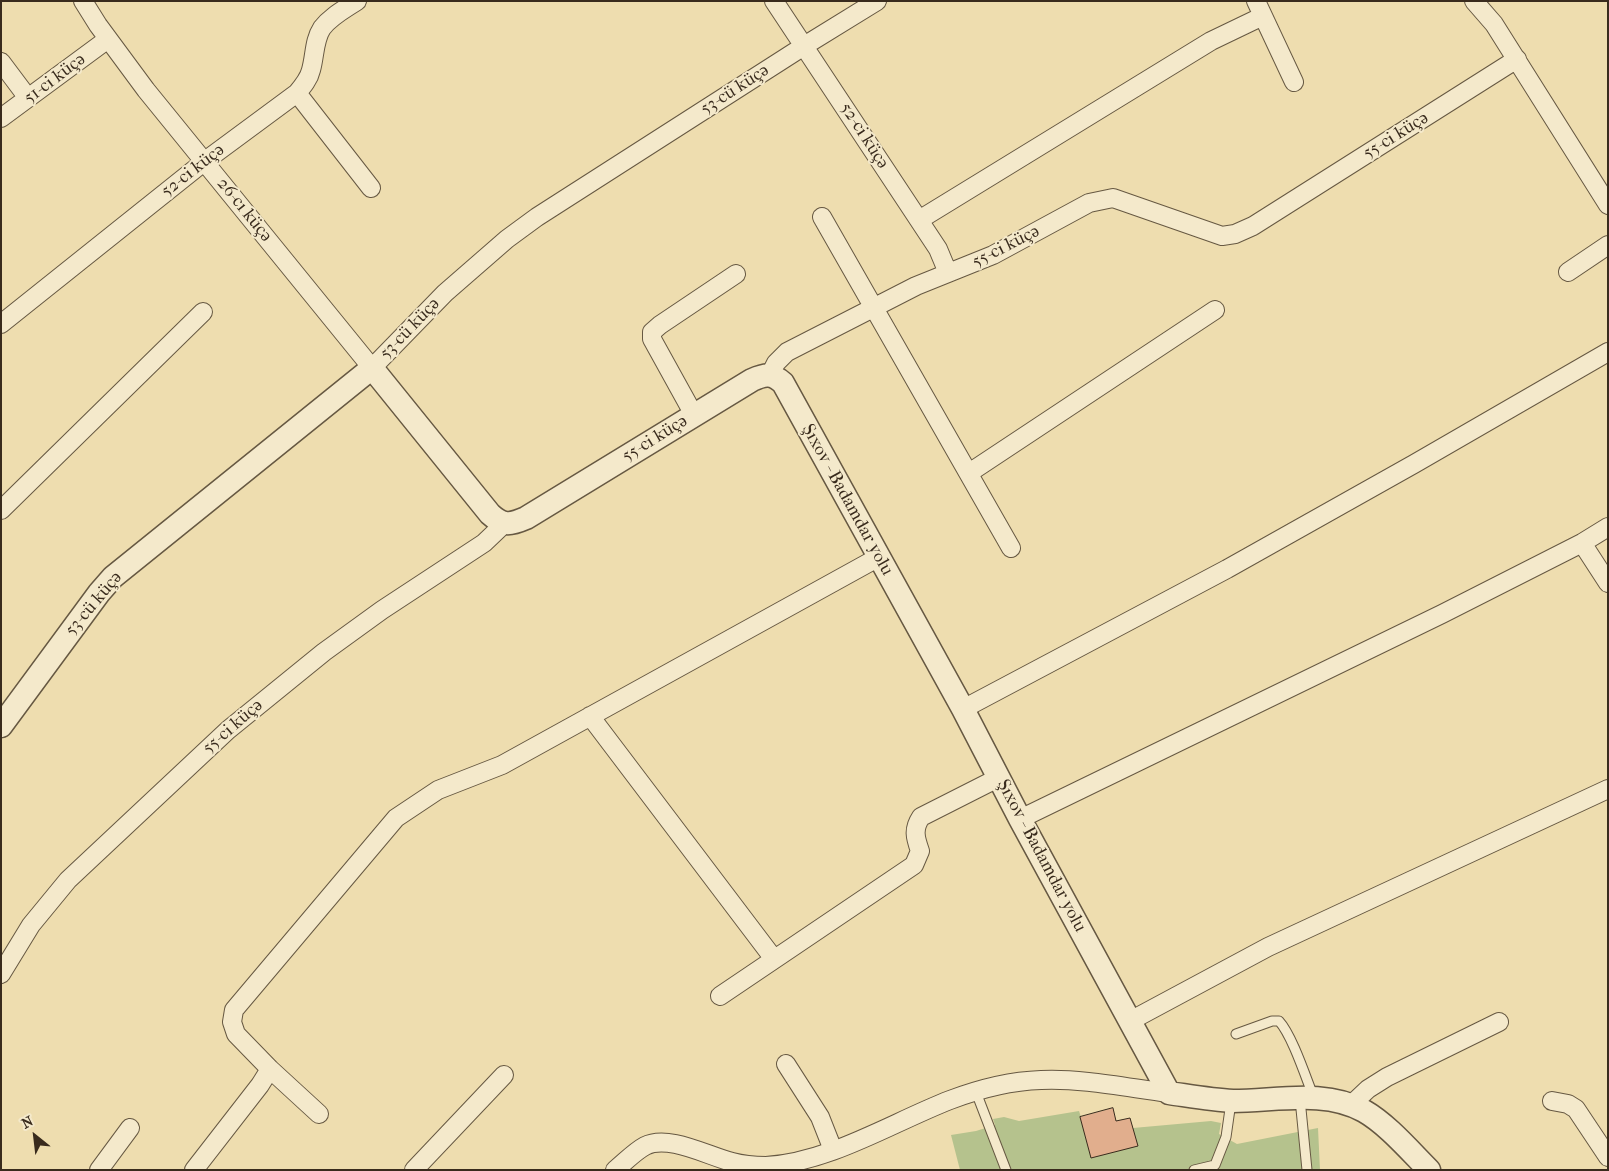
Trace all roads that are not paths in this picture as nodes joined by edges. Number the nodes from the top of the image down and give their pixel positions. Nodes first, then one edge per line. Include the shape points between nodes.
1 (357, 1) edge
2 (774, 1) edge
3 (877, 1) edge
4 (1474, 1) edge
5 (87, 3) edge
6 (1260, 8) edge
7 (108, 39) junction
8 (804, 46) junction
9 (1517, 60) junction
10 (1, 62) edge
11 (1294, 82) dead end
12 (297, 93) junction
13 (28, 98) junction
14 (1, 118) edge
15 (205, 161) junction
16 (371, 188) dead end
17 (1608, 205) edge
18 (822, 217) dead end
19 (919, 220) junction
20 (1608, 245) edge
21 (1568, 272) dead end
22 (948, 273) junction
23 (736, 274) dead end
24 (874, 306) junction
25 (1215, 310) dead end
26 (203, 312) dead end
27 (1, 324) edge
28 (1608, 352) edge
29 (372, 368) junction
30 (770, 375) junction
31 (694, 415) junction
32 (969, 473) junction
33 (1, 510) edge
34 (505, 523) junction
35 (1608, 526) edge
36 (1582, 542) junction
37 (1011, 548) dead end
38 (879, 557) junction
39 (1608, 583) edge
40 (963, 709) junction
41 (590, 716) junction
42 (1, 726) edge
43 (998, 778) junction
44 (1608, 789) edge
45 (1020, 819) junction
46 (774, 959) junction
47 (1, 974) edge
48 (720, 996) dead end
49 (1130, 1021) junction
50 (1499, 1022) dead end
51 (1236, 1034) dead end
52 (786, 1064) dead end
53 (270, 1069) junction
54 (504, 1075) dead end
55 (976, 1092) junction
56 (1169, 1093) junction
57 (1307, 1098) junction
58 (1231, 1101) junction
59 (1552, 1101) dead end
60 (1351, 1104) junction
61 (319, 1114) dead end
62 (130, 1128) dead end
63 (833, 1150) junction
64 (1608, 1157) edge
65 (1608, 1162) edge
66 (791, 1166) edge
67 (1216, 1167) edge
68 (99, 1170) edge
69 (194, 1170) edge
70 (414, 1170) edge
71 (616, 1170) edge
72 (1006, 1170) edge
73 (1194, 1170) edge
74 (1306, 1170) edge
75 (1429, 1170) edge
76 (1607, 1170) edge

1 - 12 street, 52-ci küçə via 322,28 311,71
2 - 8 street, 52-ci küçə
3 - 8 street, 53-cü küçə
4 - 9 street via 1494,24
5 - 7 street, 26-cı küçə
6 - 11 street
6 - 19 street
7 - 13 street, 51-ci küçə
7 - 15 street, 26-cı küçə
8 - 19 street, 52-ci küçə
8 - 29 street, 53-cü küçə via 507,239 445,293
9 - 17 street
9 - 22 street, 55-ci küçə via 1253,226 1235,234 1222,236 1113,198 1089,203 994,255
10 - 13 street
12 - 15 street, 52-ci küçə
12 - 16 street
13 - 14 street, 51-ci küçə
15 - 27 street, 52-ci küçə
15 - 29 street, 26-cı küçə
18 - 24 street
19 - 22 street, 52-ci küçə via 938,249
20 - 21 street
22 - 24 street, 55-ci küçə
23 - 31 street via 652,332 652,339
24 - 30 street, 55-ci küçə via 787,352
24 - 32 street
25 - 32 street
26 - 33 street
28 - 40 street via 1227,569
29 - 34 street via 490,514
29 - 42 street, 53-cü küçə via 113,577
30 - 31 street, 55-ci küçə via 752,380
30 - 38 street, Şıxov - Badamdar yolu via 783,383
31 - 34 street, 55-ci küçə via 526,518
32 - 37 street
34 - 47 street, 55-ci küçə via 484,543 324,652 228,730 68,880 31,925
35 - 36 street
36 - 39 street
36 - 45 street via 1442,614
38 - 40 street, Şıxov - Badamdar yolu
38 - 41 street
40 - 43 street, Şıxov - Badamdar yolu
41 - 46 street
41 - 53 street via 502,765 438,790 396,818 234,1010 232,1022 236,1034
43 - 45 street, Şıxov - Badamdar yolu
43 - 46 street via 921,817 915,827 920,850 914,865
44 - 49 street via 1268,946
45 - 49 street, Şıxov - Badamdar yolu
46 - 48 street
49 - 56 street, Şıxov - Badamdar yolu
50 - 60 street via 1387,1077
51 - 57 lane via 1279,1021 1294,1049
52 - 63 street via 820,1117
53 - 61 street
53 - 69 street
54 - 70 street
55 - 56 street via 1011,1083 1042,1080
55 - 63 street
55 - 72 lane
56 - 58 street
57 - 58 street
57 - 60 street
57 - 74 lane
58 - 67 lane via 1226,1137
59 - 64 street via 1576,1109
60 - 75 street via 1385,1127
62 - 68 street
63 - 66 street
65 - 76 street
66 - 71 street via 732,1162 663,1142 646,1145
67 - 73 lane

